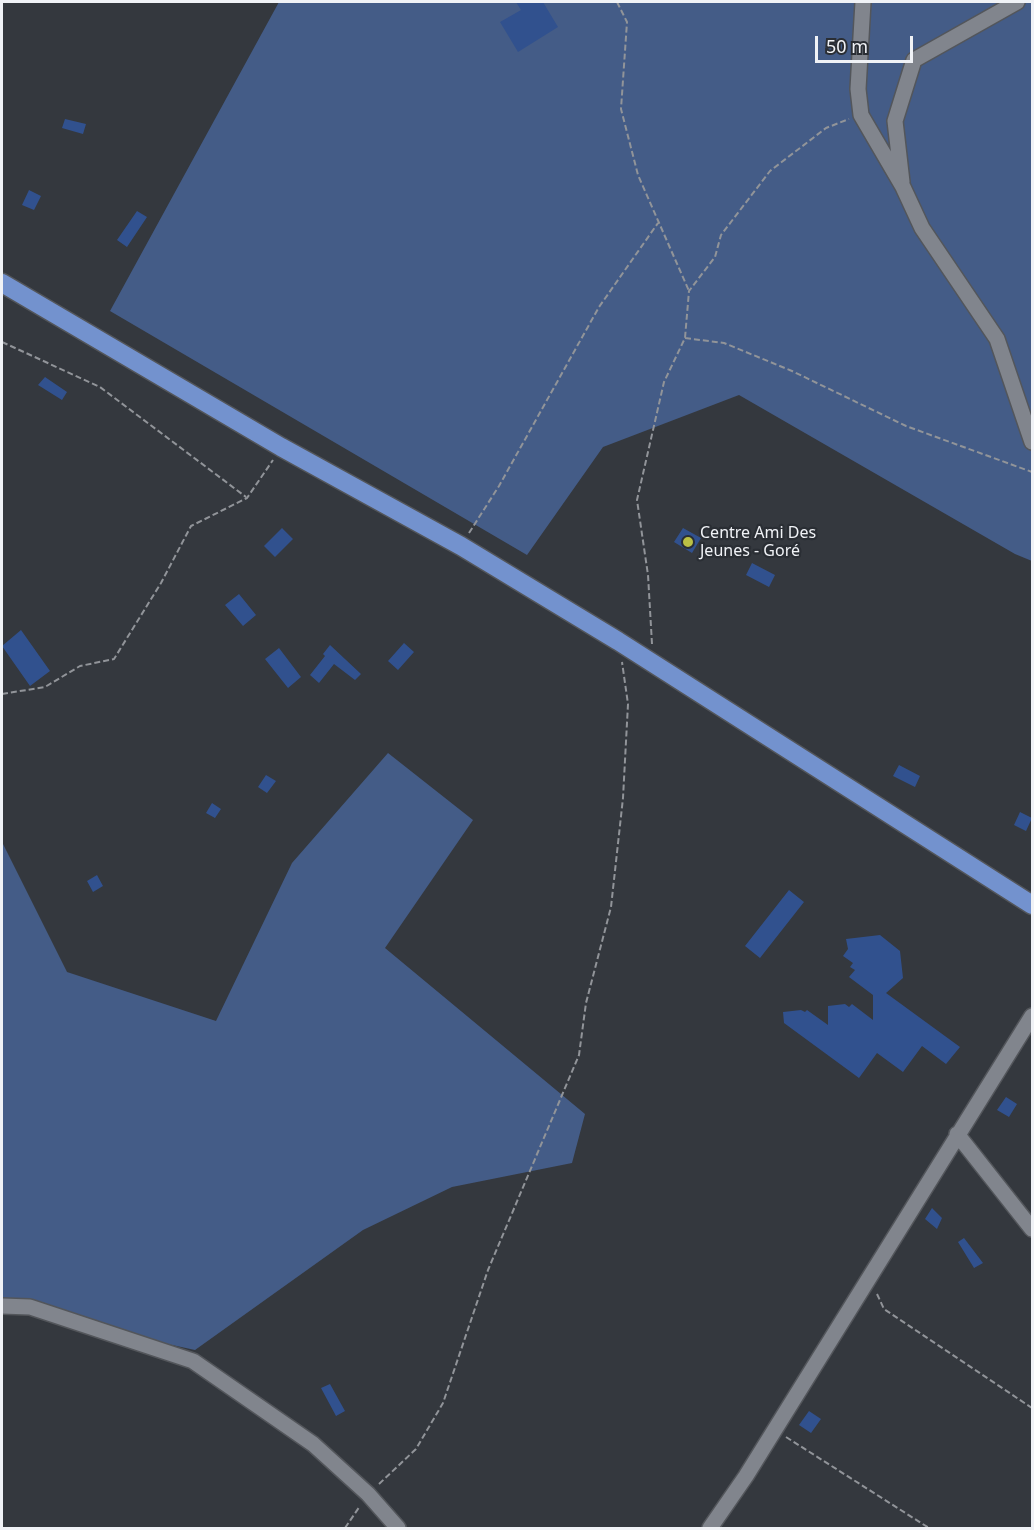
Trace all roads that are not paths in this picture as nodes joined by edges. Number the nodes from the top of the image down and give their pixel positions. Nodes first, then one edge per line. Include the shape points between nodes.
1 (863, 2) edge
2 (1017, 2) edge
3 (903, 187) junction
4 (2, 283) edge
5 (1032, 442) edge
6 (1032, 906) edge
7 (1032, 1016) edge
8 (957, 1134) junction
9 (1032, 1229) edge
10 (2, 1306) edge
11 (398, 1528) edge
12 (710, 1528) edge

1 - 3 street via 858,89 861,115
2 - 3 street via 914,60 896,121
3 - 5 street via 922,228 997,339
4 - 6 main road via 281,447 461,546 618,641
7 - 8 street
8 - 9 street
8 - 12 street
10 - 11 street via 30,1307 193,1361 313,1444 368,1494

